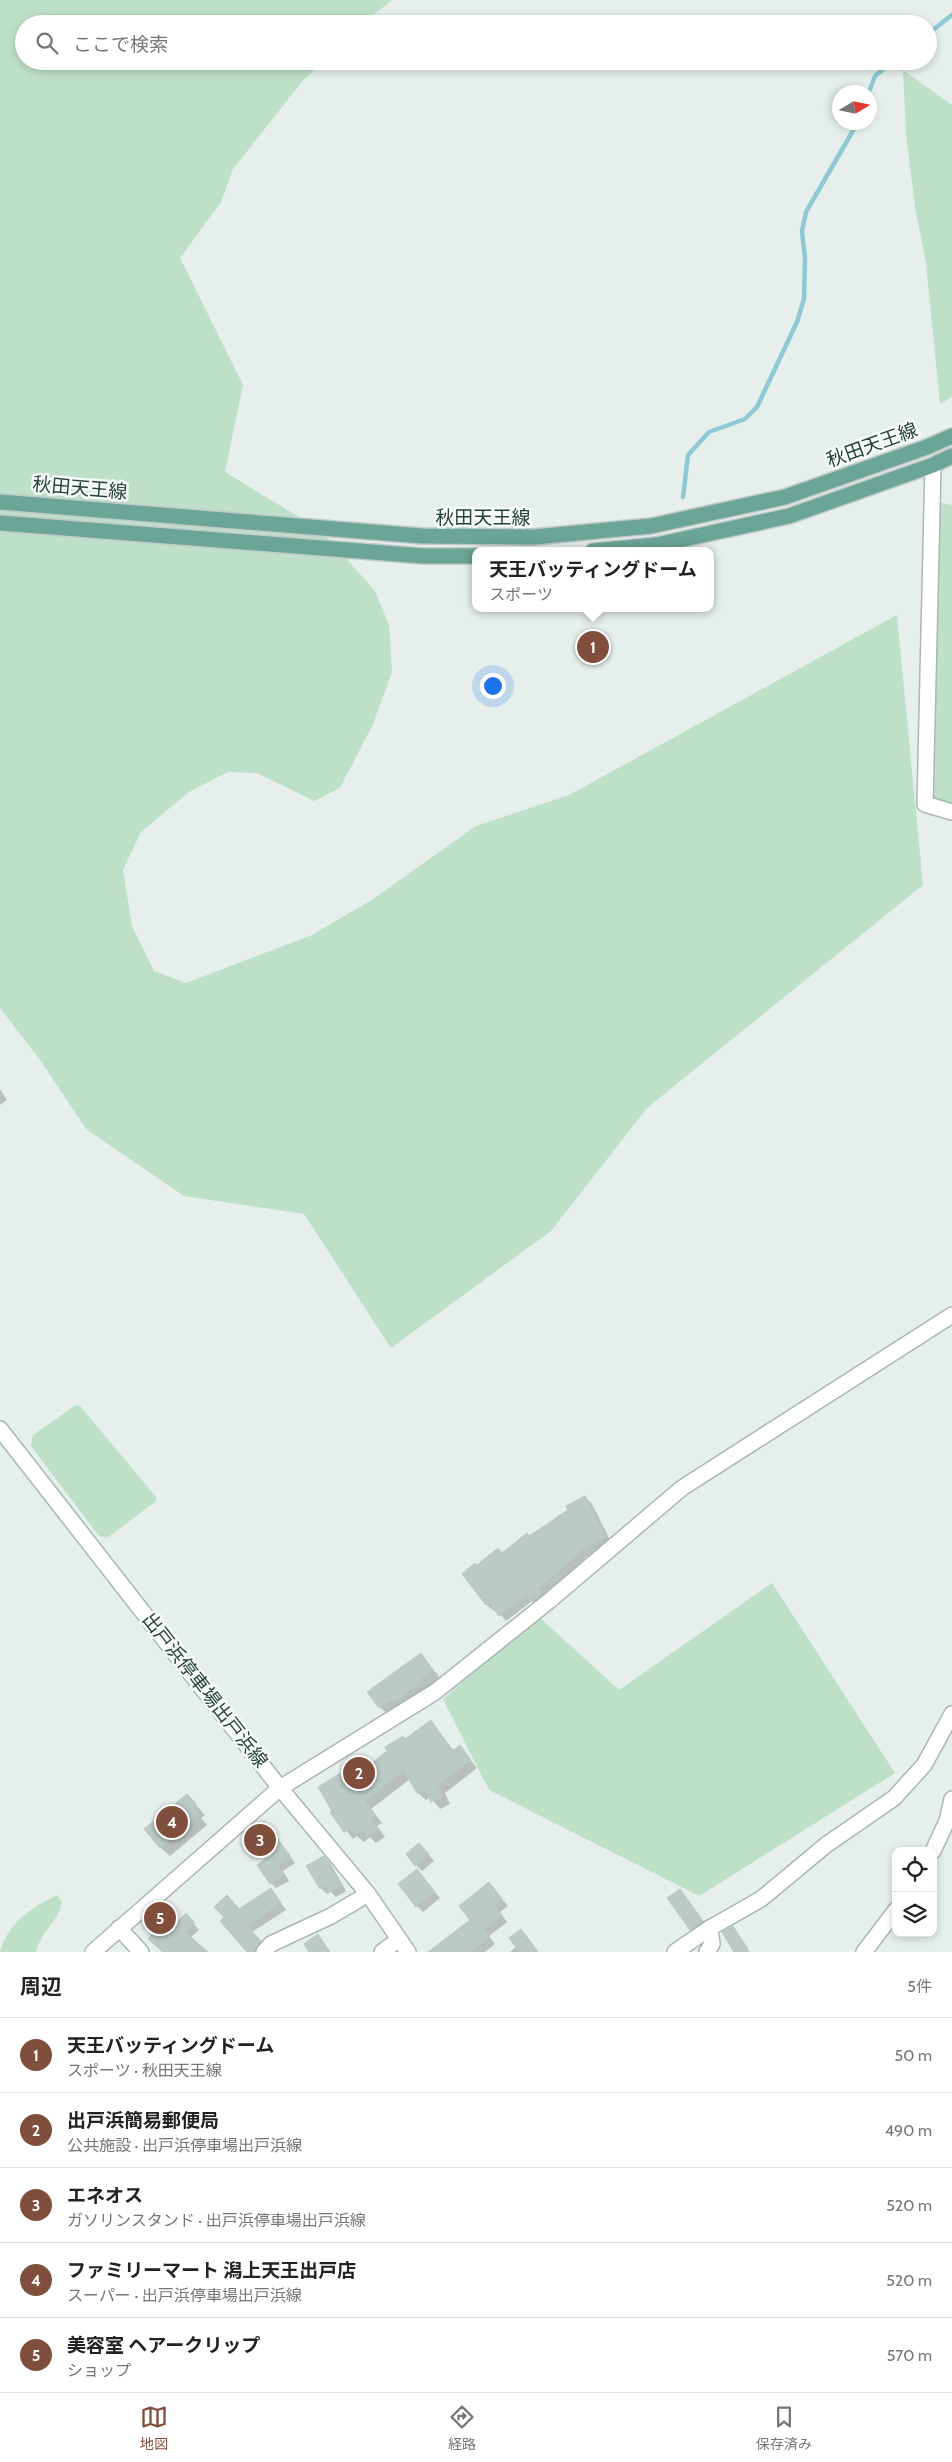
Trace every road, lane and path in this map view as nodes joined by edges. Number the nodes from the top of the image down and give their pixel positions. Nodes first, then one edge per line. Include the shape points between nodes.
1 (952, 436) edge
2 (952, 456) edge
3 (933, 465) junction
4 (0, 502) edge
5 (0, 523) edge
6 (629, 547) edge
7 (472, 556) edge
8 (952, 812) edge
9 (952, 1315) edge
10 (0, 1430) edge
11 (952, 1714) edge
12 (280, 1788) junction
13 (952, 1799) edge
14 (935, 1847) edge
15 (368, 1894) junction
16 (892, 1915) edge
17 (119, 1928) junction
18 (710, 1928) junction
19 (398, 1940) junction
20 (93, 1952) edge
21 (141, 1952) edge
22 (264, 1952) edge
23 (382, 1952) edge
24 (408, 1952) edge
25 (675, 1952) edge
26 (707, 1952) edge
27 (864, 1952) edge

1 - 4 main road, 秋田天王線 via 785,497 651,526 534,538 422,536
2 - 3 main road, 秋田天王線
3 - 6 main road, 秋田天王線 via 789,516
3 - 8 street via 925,804
5 - 7 main road, 秋田天王線 via 394,554
9 - 12 street via 682,1488 435,1692
10 - 12 street, 出戸浜停車場出戸浜線
11 - 18 street via 924,1765 894,1798 826,1846 761,1899
12 - 15 street, 出戸浜停車場出戸浜線
12 - 17 street
13 - 14 street via 947,1821
15 - 19 street, 出戸浜停車場出戸浜線
15 - 22 street via 331,1916 270,1944
16 - 27 street
17 - 20 street
17 - 21 street
18 - 25 street
18 - 26 street via 712,1944
19 - 23 street
19 - 24 street, 出戸浜停車場出戸浜線

